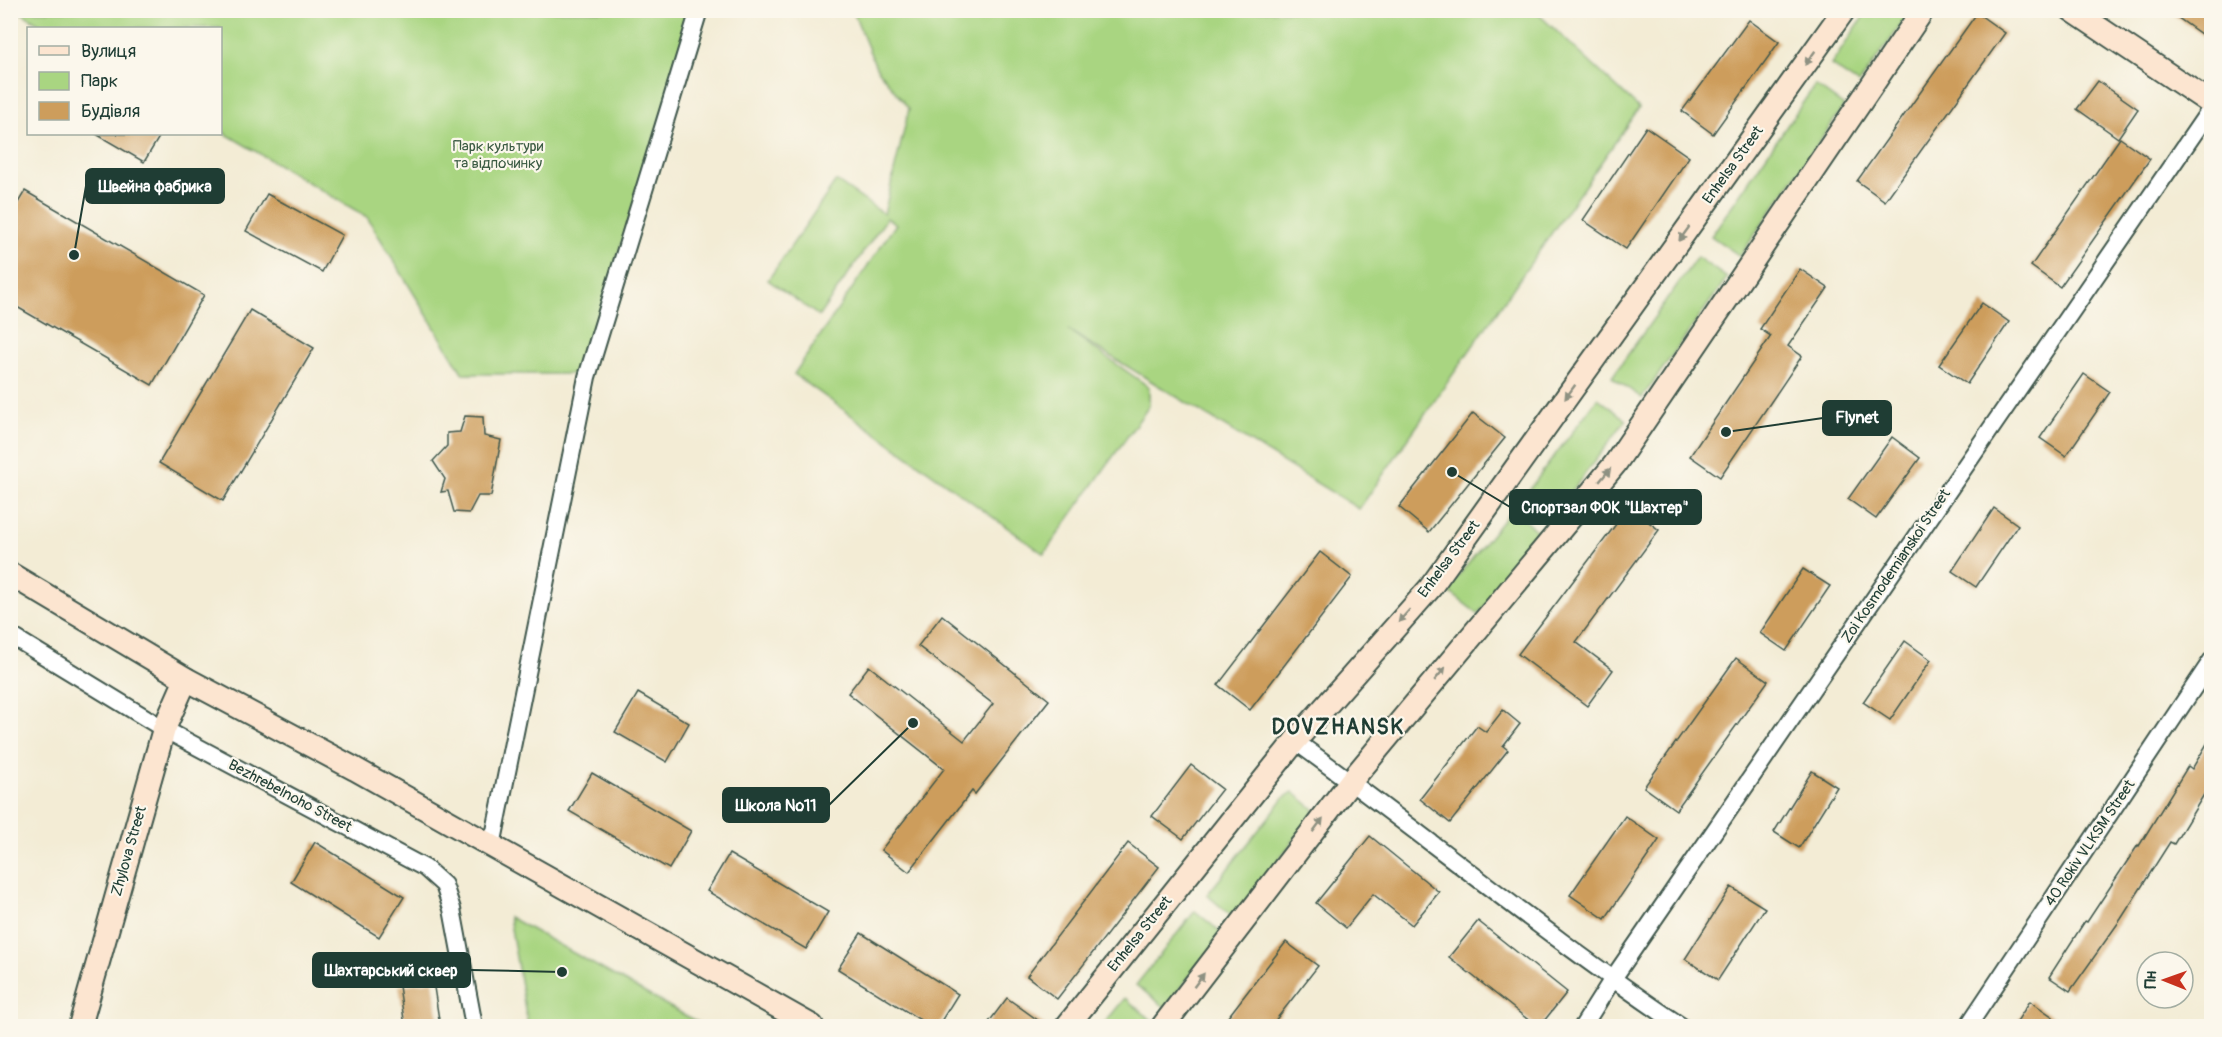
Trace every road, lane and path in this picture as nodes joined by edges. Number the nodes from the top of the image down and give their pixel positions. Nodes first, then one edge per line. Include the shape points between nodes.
1 (699, 10) edge
2 (1844, 10) edge
3 (1923, 10) edge
4 (2072, 10) edge
5 (2211, 105) edge
6 (10, 574) edge
7 (10, 635) edge
8 (2211, 660) edge
9 (186, 679) junction
10 (164, 729) junction
11 (1295, 741) junction
12 (1351, 781) junction
13 (492, 846) junction
14 (1612, 980) junction
15 (80, 1026) edge
16 (474, 1026) edge
17 (812, 1026) edge
18 (1066, 1026) edge
19 (1163, 1026) edge
20 (1583, 1026) edge
21 (1681, 1026) edge
22 (1968, 1026) edge

1 - 13 street via 587,377
2 -> 11 street, Enhelsa Street via 1430,588
12 -> 3 street via 1615,464
4 - 5 street
5 - 14 street, Zoi Kosmodemianskoi Street
6 - 9 street
7 - 10 street, Bezhrebelnoho Street
8 - 22 street, 40 Rokiv VLKSM Street
9 - 10 street, Zhylova Street
9 - 13 street
10 - 15 street, Zhylova Street
10 - 16 street, Bezhrebelnoho Street via 425,868 444,885
11 - 12 street
11 - 18 street, Enhelsa Street
12 - 14 street
19 -> 12 street
13 - 17 street
14 - 20 street, Zoi Kosmodemianskoi Street
14 - 21 street

